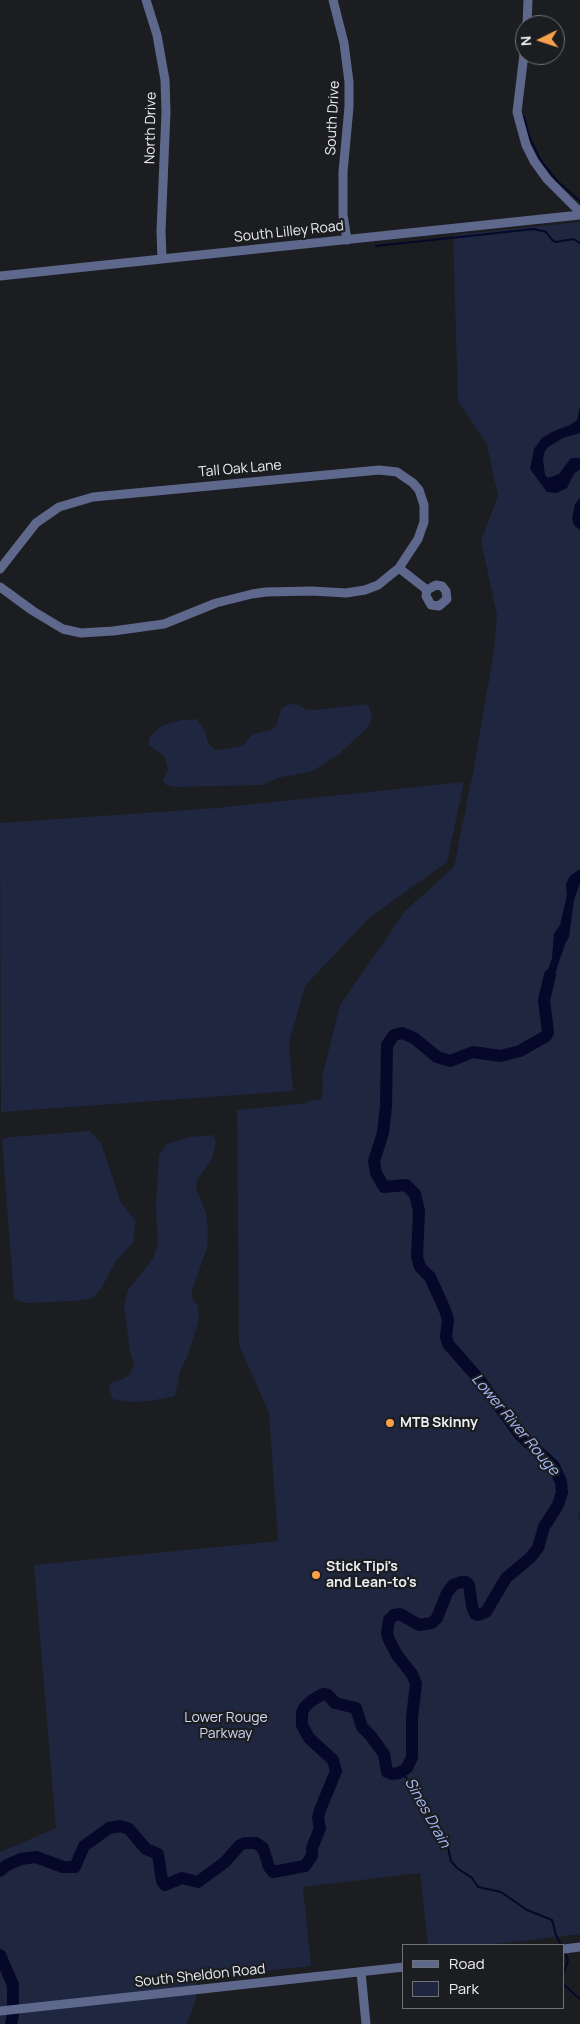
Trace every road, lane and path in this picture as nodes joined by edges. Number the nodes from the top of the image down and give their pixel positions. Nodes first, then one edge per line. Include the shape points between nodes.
1 (146, 0) edge
2 (332, 0) edge
3 (528, 0) edge
4 (527, 15) edge
5 (523, 65) edge
6 (580, 214) edge
7 (346, 240) junction
8 (162, 259) junction
9 (0, 276) edge
10 (0, 568) edge
11 (399, 568) junction
12 (0, 587) edge
13 (428, 590) dead end
14 (580, 1947) edge
15 (565, 1949) edge
16 (402, 1967) edge
17 (361, 1972) junction
18 (0, 2011) edge
19 (366, 2024) edge

1 - 8 street, North Drive via 158,35 166,88
2 - 7 street, South Drive via 344,43 350,82 343,172
3 - 4 street
5 - 6 street via 517,112 526,145 547,179
6 - 7 street, South Lilley Road
7 - 8 street, South Lilley Road
8 - 9 street, South Lilley Road
10 - 11 street, Tall Oak Lane via 36,523 60,507 79,500 379,470 397,472 413,482 424,505 424,522 418,538
11 - 12 street via 365,590 252,594 216,603 164,624 89,633 63,629
11 - 13 street
14 - 15 street
16 - 17 street, South Sheldon Road
17 - 18 street, South Sheldon Road
17 - 19 street

